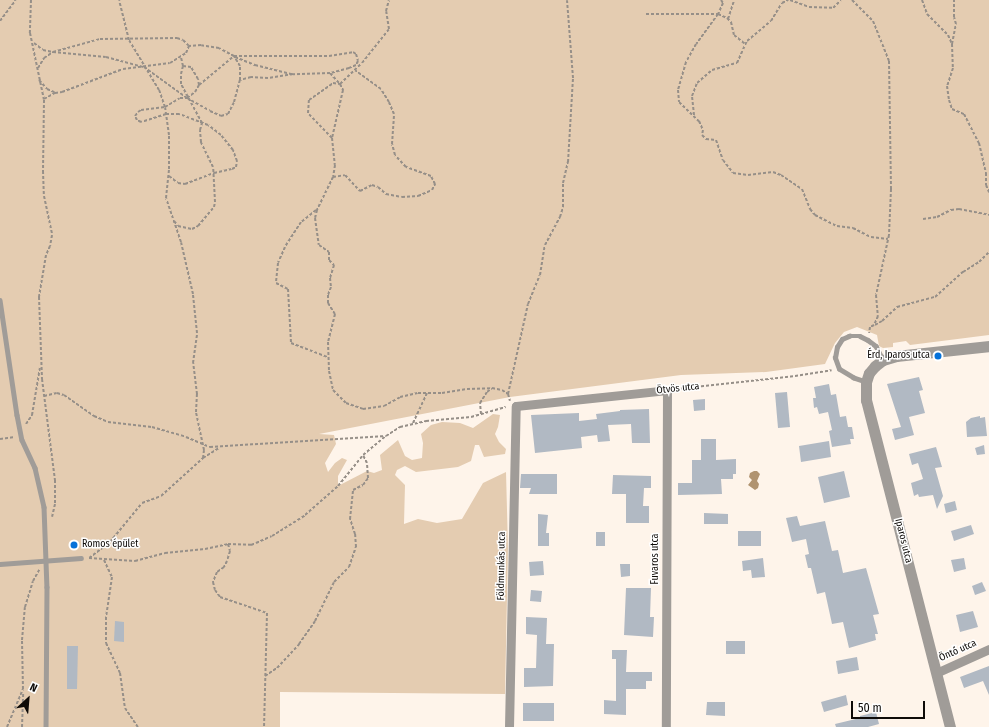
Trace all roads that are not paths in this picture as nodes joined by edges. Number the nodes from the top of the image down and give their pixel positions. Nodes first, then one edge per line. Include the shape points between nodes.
1 (0, 300) edge
2 (989, 346) edge
3 (882, 360) junction
4 (866, 382) junction
5 (667, 390) joint
6 (516, 406) joint
7 (81, 558) road end
8 (45, 561) junction
9 (0, 564) edge
10 (989, 649) edge
11 (936, 673) junction
12 (46, 727) edge
13 (509, 727) edge
14 (666, 727) edge
15 (950, 727) edge

1 - 8 lane via 16,415 41,491 46,539
2 - 3 street via 896,356
3 - 4 street via 869,373
3 - 4 lane via 876,346 868,340 860,336 849,336 842,340 837,348 839,369
4 - 11 street, Iparos utca via 866,400
5 - 6 street, Ötvös utca
5 - 14 street, Fuvaros utca
6 - 13 street, Földmunkás utca
7 - 8 lane
8 - 9 lane
8 - 12 lane
10 - 11 street, Öntő utca
11 - 15 street, Iparos utca

